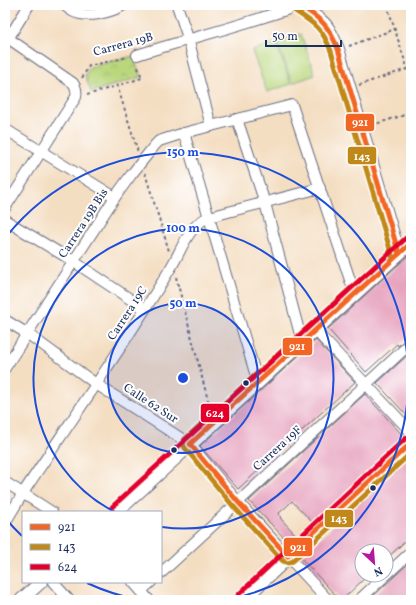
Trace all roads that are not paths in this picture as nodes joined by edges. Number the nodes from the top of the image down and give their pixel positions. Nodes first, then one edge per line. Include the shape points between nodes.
1 (29, 5) edge
2 (64, 5) edge
3 (177, 5) edge
4 (299, 5) edge
5 (120, 8) edge
6 (188, 38) junction
7 (6, 39) edge
8 (135, 55) road end
9 (237, 119) junction
10 (211, 126) junction
11 (5, 129) edge
12 (184, 133) junction
13 (42, 151) junction
14 (320, 188) junction
15 (115, 197) junction
16 (265, 203) junction
17 (5, 208) edge
18 (209, 217) junction
19 (5, 220) edge
20 (411, 243) edge
21 (399, 254) junction
22 (73, 262) junction
23 (355, 295) junction
24 (145, 309) junction
25 (5, 320) edge
26 (315, 330) junction
27 (28, 334) junction
28 (302, 342) junction
29 (411, 343) edge
30 (5, 368) edge
31 (258, 383) junction
32 (96, 384) junction
33 (366, 385) junction
34 (411, 432) edge
35 (411, 443) edge
36 (190, 444) junction
37 (5, 482) edge
38 (23, 493) junction
39 (238, 502) junction
40 (50, 511) edge
41 (118, 511) edge
42 (5, 523) edge
43 (411, 552) edge
44 (288, 556) junction
45 (162, 572) edge
46 (40, 583) edge
47 (54, 583) edge
48 (134, 583) edge
49 (150, 583) edge
50 (141, 591) junction
51 (21, 600) edge
52 (69, 600) edge
53 (149, 600) edge
54 (243, 600) edge
55 (328, 600) edge
56 (359, 600) edge

1 - 7 street
2 - 5 street via 72,11 89,14
3 - 6 street
4 - 6 street, Carrera 19B
4 - 21 street via 324,22 331,31
6 - 8 street, Carrera 19B
6 - 10 street
7 - 13 street via 73,83 76,94
9 - 10 street, Carrera 19B Bis
9 - 14 street, Carrera 19B Bis via 292,105
9 - 16 street
10 - 12 street, Carrera 19B Bis
11 - 13 street
12 - 15 street, Carrera 19B Bis via 159,141
12 - 18 street
13 - 15 street
13 - 17 street
14 - 16 street, Carrera 19C
14 - 23 street
15 - 22 street, Carrera 19B Bis
16 - 18 street, Carrera 19C
16 - 28 street
18 - 24 street, Carrera 19C via 198,224 188,236
18 - 31 street
19 - 22 street
20 - 21 street
21 - 23 street
22 - 24 street
22 - 27 street, Carrera 19B Bis
23 - 26 street
24 - 32 street, Carrera 19C
25 - 27 street, Calle 62 Sur
26 - 28 street
26 - 33 street
27 - 30 street, Carrera 19B Bis
27 - 32 street, Calle 62 Sur
28 - 31 street
29 - 33 street, Carrera 19F
31 - 36 street
32 - 36 street, Calle 62 Sur
32 - 38 street, Carrera 19C
33 - 34 street
33 - 39 street, Carrera 19F
35 - 44 street
36 - 39 street, Calle 62 Sur
36 - 41 street
37 - 38 street
38 - 40 street
38 - 42 street, Carrera 19C
39 - 44 street, Calle 62 Sur
39 - 45 street, Carrera 19F
43 - 56 street
44 - 54 street
44 - 55 street, Calle 62 Sur
46 - 51 street
47 - 52 street
48 - 50 street
49 - 50 street
50 - 53 street

